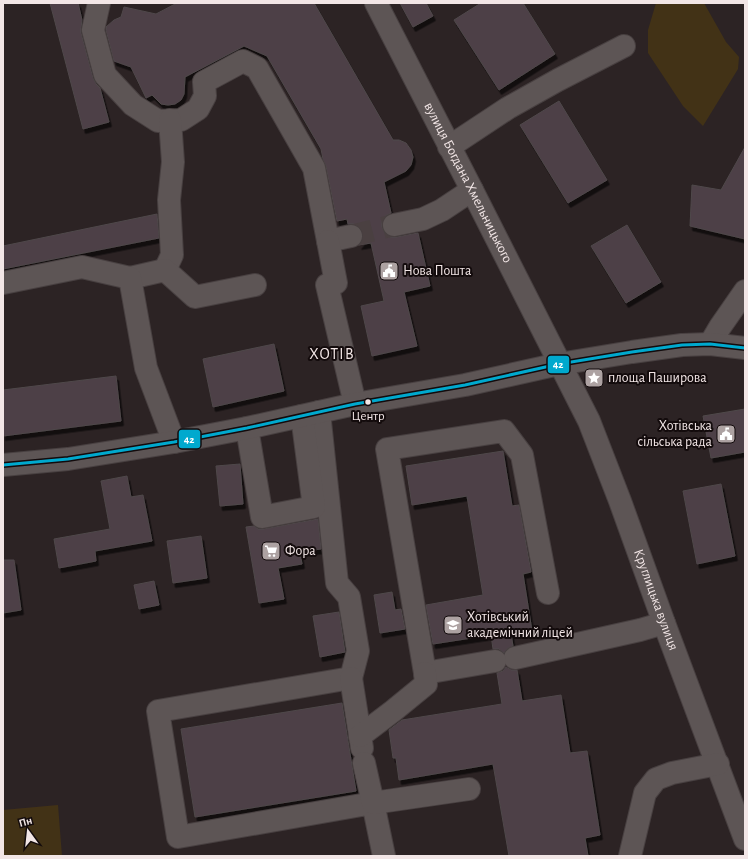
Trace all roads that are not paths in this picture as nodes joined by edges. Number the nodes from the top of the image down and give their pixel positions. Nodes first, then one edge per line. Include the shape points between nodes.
1 (99, 3) edge
2 (376, 3) edge
3 (624, 46) dead end
4 (170, 120) junction
5 (449, 147) junction
6 (472, 190) junction
7 (394, 225) tunnel mouth
8 (351, 236) tunnel mouth
9 (328, 241) junction
10 (166, 270) junction
11 (130, 278) junction
12 (3, 283) edge
13 (255, 285) dead end
14 (745, 291) edge
15 (710, 344) junction
16 (745, 348) edge
17 (559, 364) junction
18 (355, 404) junction
19 (310, 414) junction
20 (247, 428) junction
21 (174, 442) junction
22 (3, 465) edge
23 (548, 593) dead end
24 (664, 623) junction
25 (425, 673) junction
26 (351, 678) junction
27 (362, 749) junction
28 (718, 764) junction
29 (469, 789) dead end
30 (373, 804) junction
31 (745, 839) edge
32 (384, 856) edge
33 (630, 856) edge

1 - 4 street via 93,30 105,75 133,105 158,121
2 - 5 street, вулиця Богдана Хмельницького
3 - 5 street via 508,108
4 - 9 street via 181,120 198,109 205,96 204,82 243,61 257,68 314,168
4 - 10 street via 173,162 169,200 172,255
5 - 6 street, вулиця Богдана Хмельницького
6 - 7 street via 423,219
6 - 17 street, вулиця Богдана Хмельницького
8 - 9 street
9 - 18 street via 336,283 327,285
10 - 11 street
10 - 13 street via 195,297
11 - 12 street via 82,267
11 - 21 street via 146,368
14 - 15 street
15 - 16 street
15 - 17 street via 682,345
17 - 18 street via 464,385
17 - 24 street, Круглицька вулиця via 589,421
18 - 19 street
19 - 20 street
19 - 20 street via 314,507 262,517
19 - 26 street via 337,583 349,597 358,651
20 - 21 street
21 - 22 street via 68,459
23 - 25 street via 522,455 504,431 387,449
24 - 25 street via 505,660
24 - 28 street, Круглицька вулиця
25 - 27 street via 426,684 393,711
26 - 27 street
26 - 30 street via 158,711 178,837
27 - 30 street
28 - 31 street, Круглицька вулиця
28 - 33 street via 672,773 656,779 645,793
29 - 30 street
30 - 32 street

